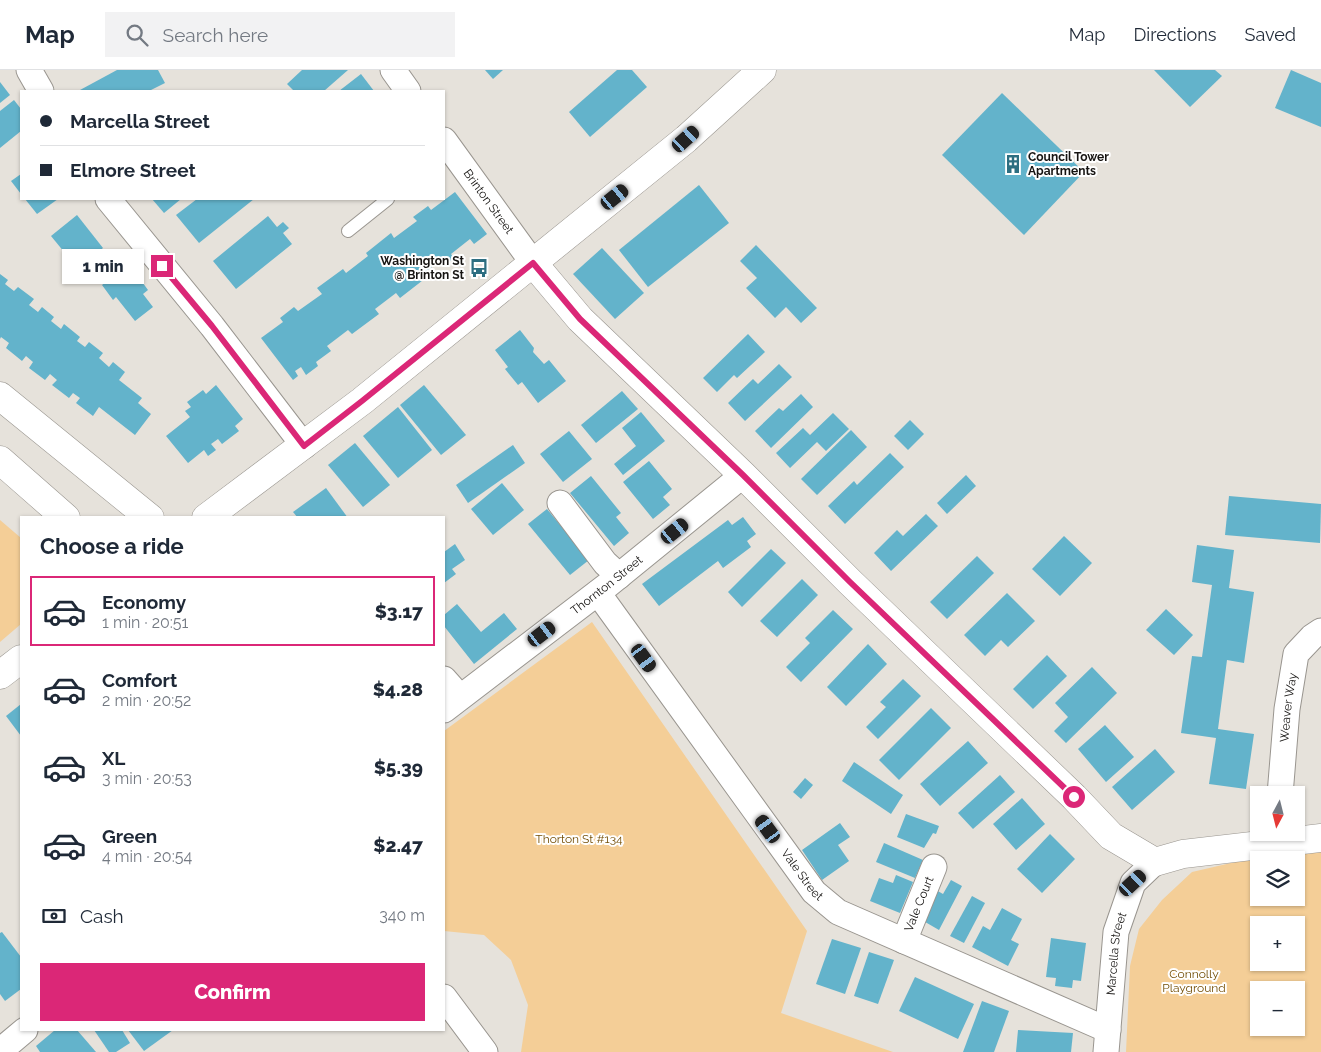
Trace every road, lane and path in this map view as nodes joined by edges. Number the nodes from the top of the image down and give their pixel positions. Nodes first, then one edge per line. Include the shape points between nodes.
1 (28, 70) edge
2 (393, 70) edge
3 (762, 70) edge
4 (40, 90) edge
5 (407, 90) edge
6 (446, 148) edge
7 (109, 200) edge
8 (387, 200) edge
9 (348, 231) dead end
10 (533, 263) junction
11 (0, 396) edge
12 (304, 446) junction
13 (0, 460) edge
14 (743, 475) junction
15 (560, 504) dead end
16 (64, 516) edge
17 (148, 516) edge
18 (209, 516) edge
19 (619, 576) junction
20 (598, 593) junction
21 (1321, 631) edge
22 (20, 660) edge
23 (0, 675) edge
24 (445, 682) edge
25 (452, 703) edge
26 (1281, 786) edge
27 (1305, 838) edge
28 (1321, 838) edge
29 (1255, 841) edge
30 (1155, 862) junction
31 (934, 867) dead end
32 (904, 941) junction
33 (445, 998) edge
34 (24, 1031) edge
35 (1107, 1041) edge
36 (0, 1051) edge
37 (484, 1052) edge

1 - 4 street
2 - 5 street
3 - 10 street via 686,139
6 - 10 street, Brinton Street
7 - 12 street via 212,326
8 - 9 lane
10 - 12 street
10 - 14 street via 580,319
11 - 17 street
12 - 18 street
13 - 16 street
14 - 19 street, Thornton Street
14 - 30 street via 1111,836
15 - 19 street via 605,563
19 - 20 street, Thornton Street
20 - 25 street, Thornton Street
20 - 32 street, Vale Street via 814,892 838,912
21 - 26 street, Weaver Way via 1296,654
22 - 23 street
24 - 25 street
27 - 28 street
29 - 30 street
30 - 35 street, Marcella Street via 1133,883 1116,932
31 - 32 street, Vale Court
32 - 35 street, Vale Street
33 - 37 street
34 - 36 street

